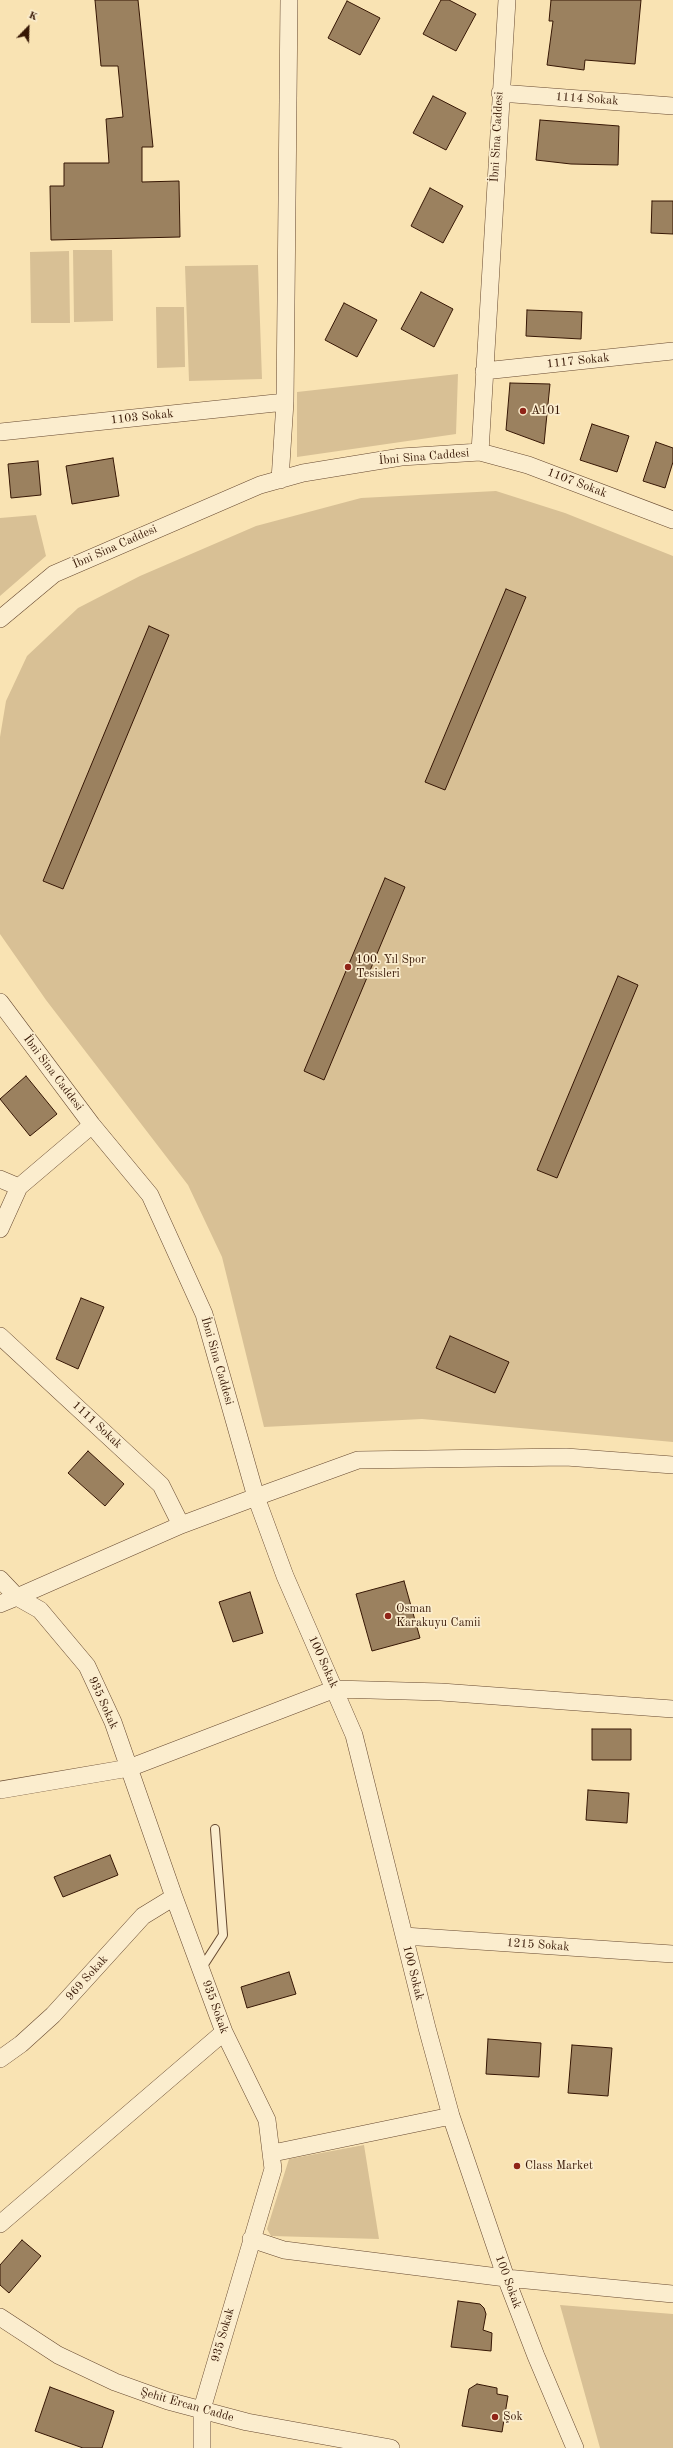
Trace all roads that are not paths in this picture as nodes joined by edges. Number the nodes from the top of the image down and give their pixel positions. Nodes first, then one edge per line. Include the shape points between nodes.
1 (289, 0) edge
2 (507, 0) edge
3 (500, 93) junction
4 (673, 106) edge
5 (673, 351) edge
6 (484, 371) junction
7 (285, 402) junction
8 (0, 432) edge
9 (480, 452) junction
10 (280, 480) junction
11 (673, 520) edge
12 (0, 619) edge
13 (0, 1002) edge
14 (92, 1125) junction
15 (0, 1179) edge
16 (19, 1187) junction
17 (0, 1229) edge
18 (0, 1336) edge
19 (673, 1465) edge
20 (256, 1497) junction
21 (181, 1525) junction
22 (0, 1579) edge
23 (17, 1597) junction
24 (0, 1604) edge
25 (335, 1689) junction
26 (673, 1710) edge
27 (129, 1768) junction
28 (0, 1790) edge
29 (215, 1829) dead end
30 (174, 1897) junction
31 (404, 1936) junction
32 (673, 1954) edge
33 (201, 1969) junction
34 (224, 2032) junction
35 (0, 2059) edge
36 (451, 2116) junction
37 (273, 2153) junction
38 (0, 2224) edge
39 (251, 2239) junction
40 (506, 2278) junction
41 (673, 2294) edge
42 (0, 2317) edge
43 (202, 2409) junction
44 (202, 2448) edge
45 (391, 2448) edge
46 (575, 2448) edge

1 - 7 street
2 - 3 street, İbni Sina Caddesi
3 - 4 street, 1114 Sokak
3 - 6 street, İbni Sina Caddesi
5 - 6 street, 1117 Sokak
6 - 9 street, İbni Sina Caddesi
7 - 8 street, 1103 Sokak
7 - 10 street
9 - 10 street, İbni Sina Caddesi via 401,457 303,473
9 - 11 street, 1107 Sokak via 528,465
10 - 12 street, İbni Sina Caddesi via 260,485 54,574
13 - 14 street, İbni Sina Caddesi
14 - 16 street
14 - 20 street, İbni Sina Caddesi via 150,1195 204,1314
15 - 16 street
16 - 17 street
18 - 21 street, 1111 Sokak via 161,1485
19 - 20 street via 566,1457 358,1460
20 - 21 street
20 - 25 street, 100 Sokak via 285,1576
21 - 23 street
22 - 23 street
23 - 24 street
23 - 27 street, 935 Sokak via 40,1610 88,1666 113,1722
25 - 26 street via 441,1692
25 - 27 street
25 - 31 street, 100 Sokak via 354,1735
27 - 28 street
27 - 30 street, 935 Sokak
29 - 33 lane via 223,1935
30 - 33 street, 935 Sokak
30 - 35 street, 969 Sokak via 143,1916 53,2015
31 - 32 street, 1215 Sokak
31 - 36 street, 100 Sokak
33 - 34 street, 935 Sokak
34 - 37 street, 935 Sokak via 267,2120
34 - 38 street
36 - 37 street
36 - 40 street, 100 Sokak
37 - 39 street, 935 Sokak via 273,2169
39 - 40 street via 284,2250
39 - 43 street, 935 Sokak
40 - 41 street
40 - 46 street, 100 Sokak
42 - 43 street, Şehit Ercan Cadde via 58,2355 115,2382 168,2402
43 - 44 street, 935 Sokak
43 - 45 street, Şehit Ercan Cadde via 247,2422

